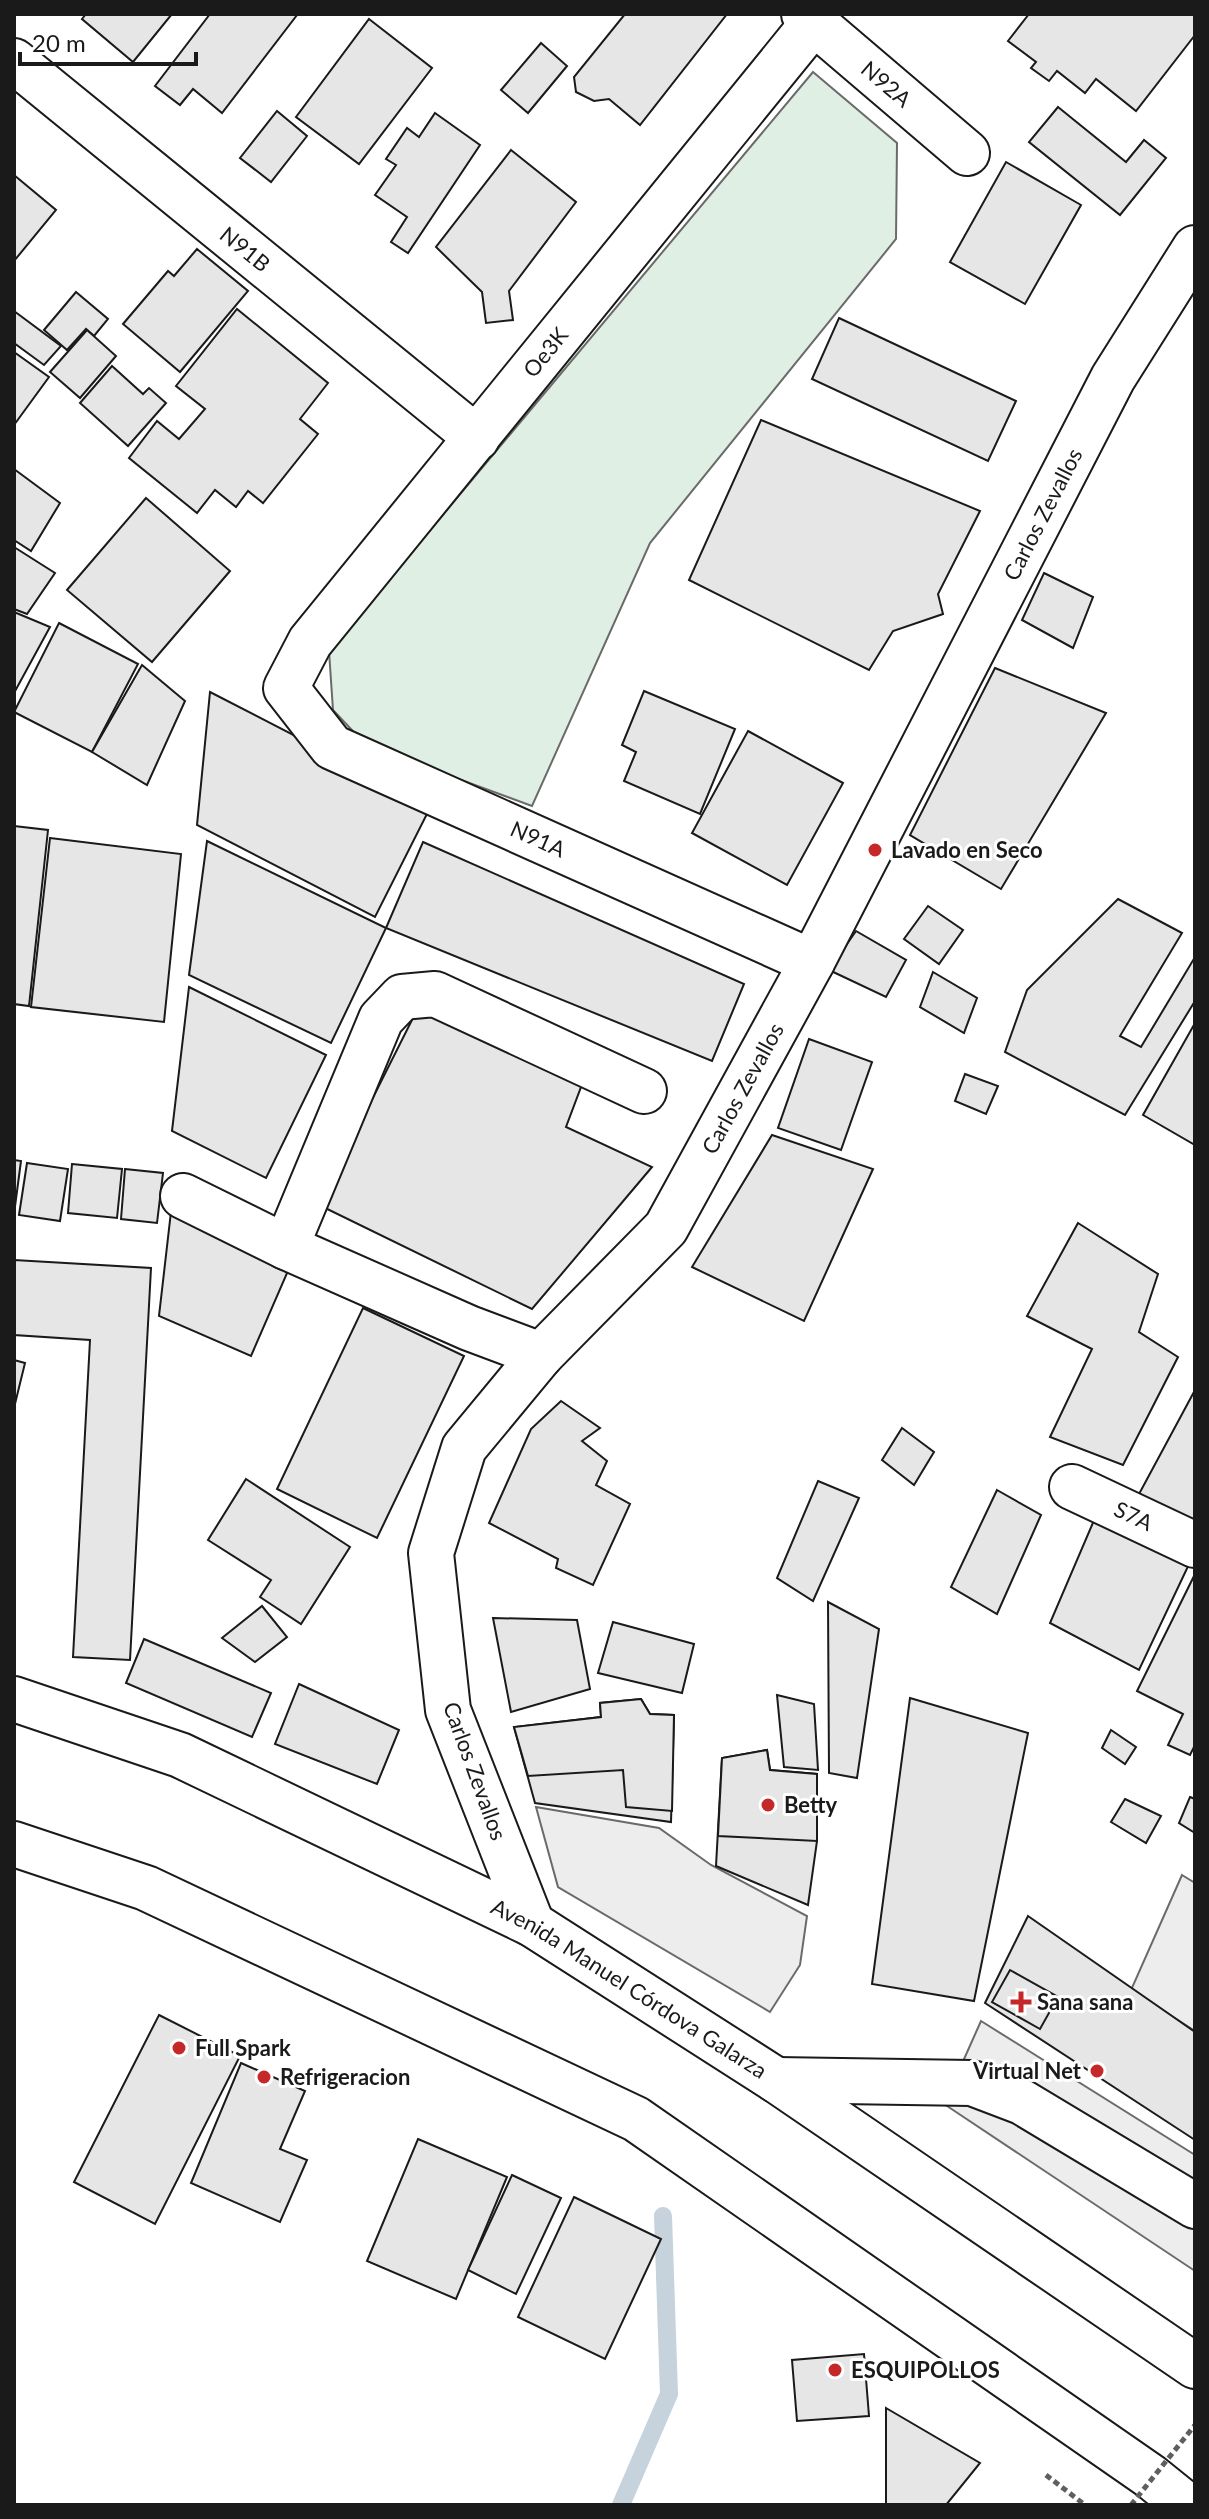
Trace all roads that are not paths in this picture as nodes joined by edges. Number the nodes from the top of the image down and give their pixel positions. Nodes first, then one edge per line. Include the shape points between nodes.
1 (809, 18) edge
2 (14, 61) edge
3 (967, 153) dead end
4 (1195, 248) edge
5 (477, 438) junction
6 (286, 688) joint
7 (812, 962) junction
8 (644, 1091) dead end
9 (183, 1196) dead end
10 (286, 1247) junction
11 (541, 1355) junction
12 (1072, 1487) dead end
13 (1195, 1545) edge
14 (14, 1699) edge
15 (14, 1844) edge
16 (532, 1924) junction
17 (776, 2080) junction
18 (1195, 2206) edge
19 (1195, 2366) edge
20 (1186, 2505) edge

1 - 3 street, N92A
1 - 5 street, Oe3K
2 - 5 street, N91B
4 - 7 street, Carlos Zevallos via 1113,378
5 - 6 street, Oe3K via 310,642
6 - 7 street, N91A via 332,747
7 - 11 street, Carlos Zevallos via 666,1228
8 - 10 street via 435,994 402,997 381,1019
9 - 10 street
10 - 11 street
11 - 16 street, Carlos Zevallos via 464,1448 431,1553 448,1710
12 - 13 street, S7A
14 - 16 street, Avenida Manuel Córdova Galarza via 180,1755
15 - 20 street via 146,1888 636,2119
16 - 17 street, Avenida Manuel Córdova Galarza
17 - 18 street via 972,2083 1022,2102
17 - 19 street, Avenida Manuel Córdova Galarza

